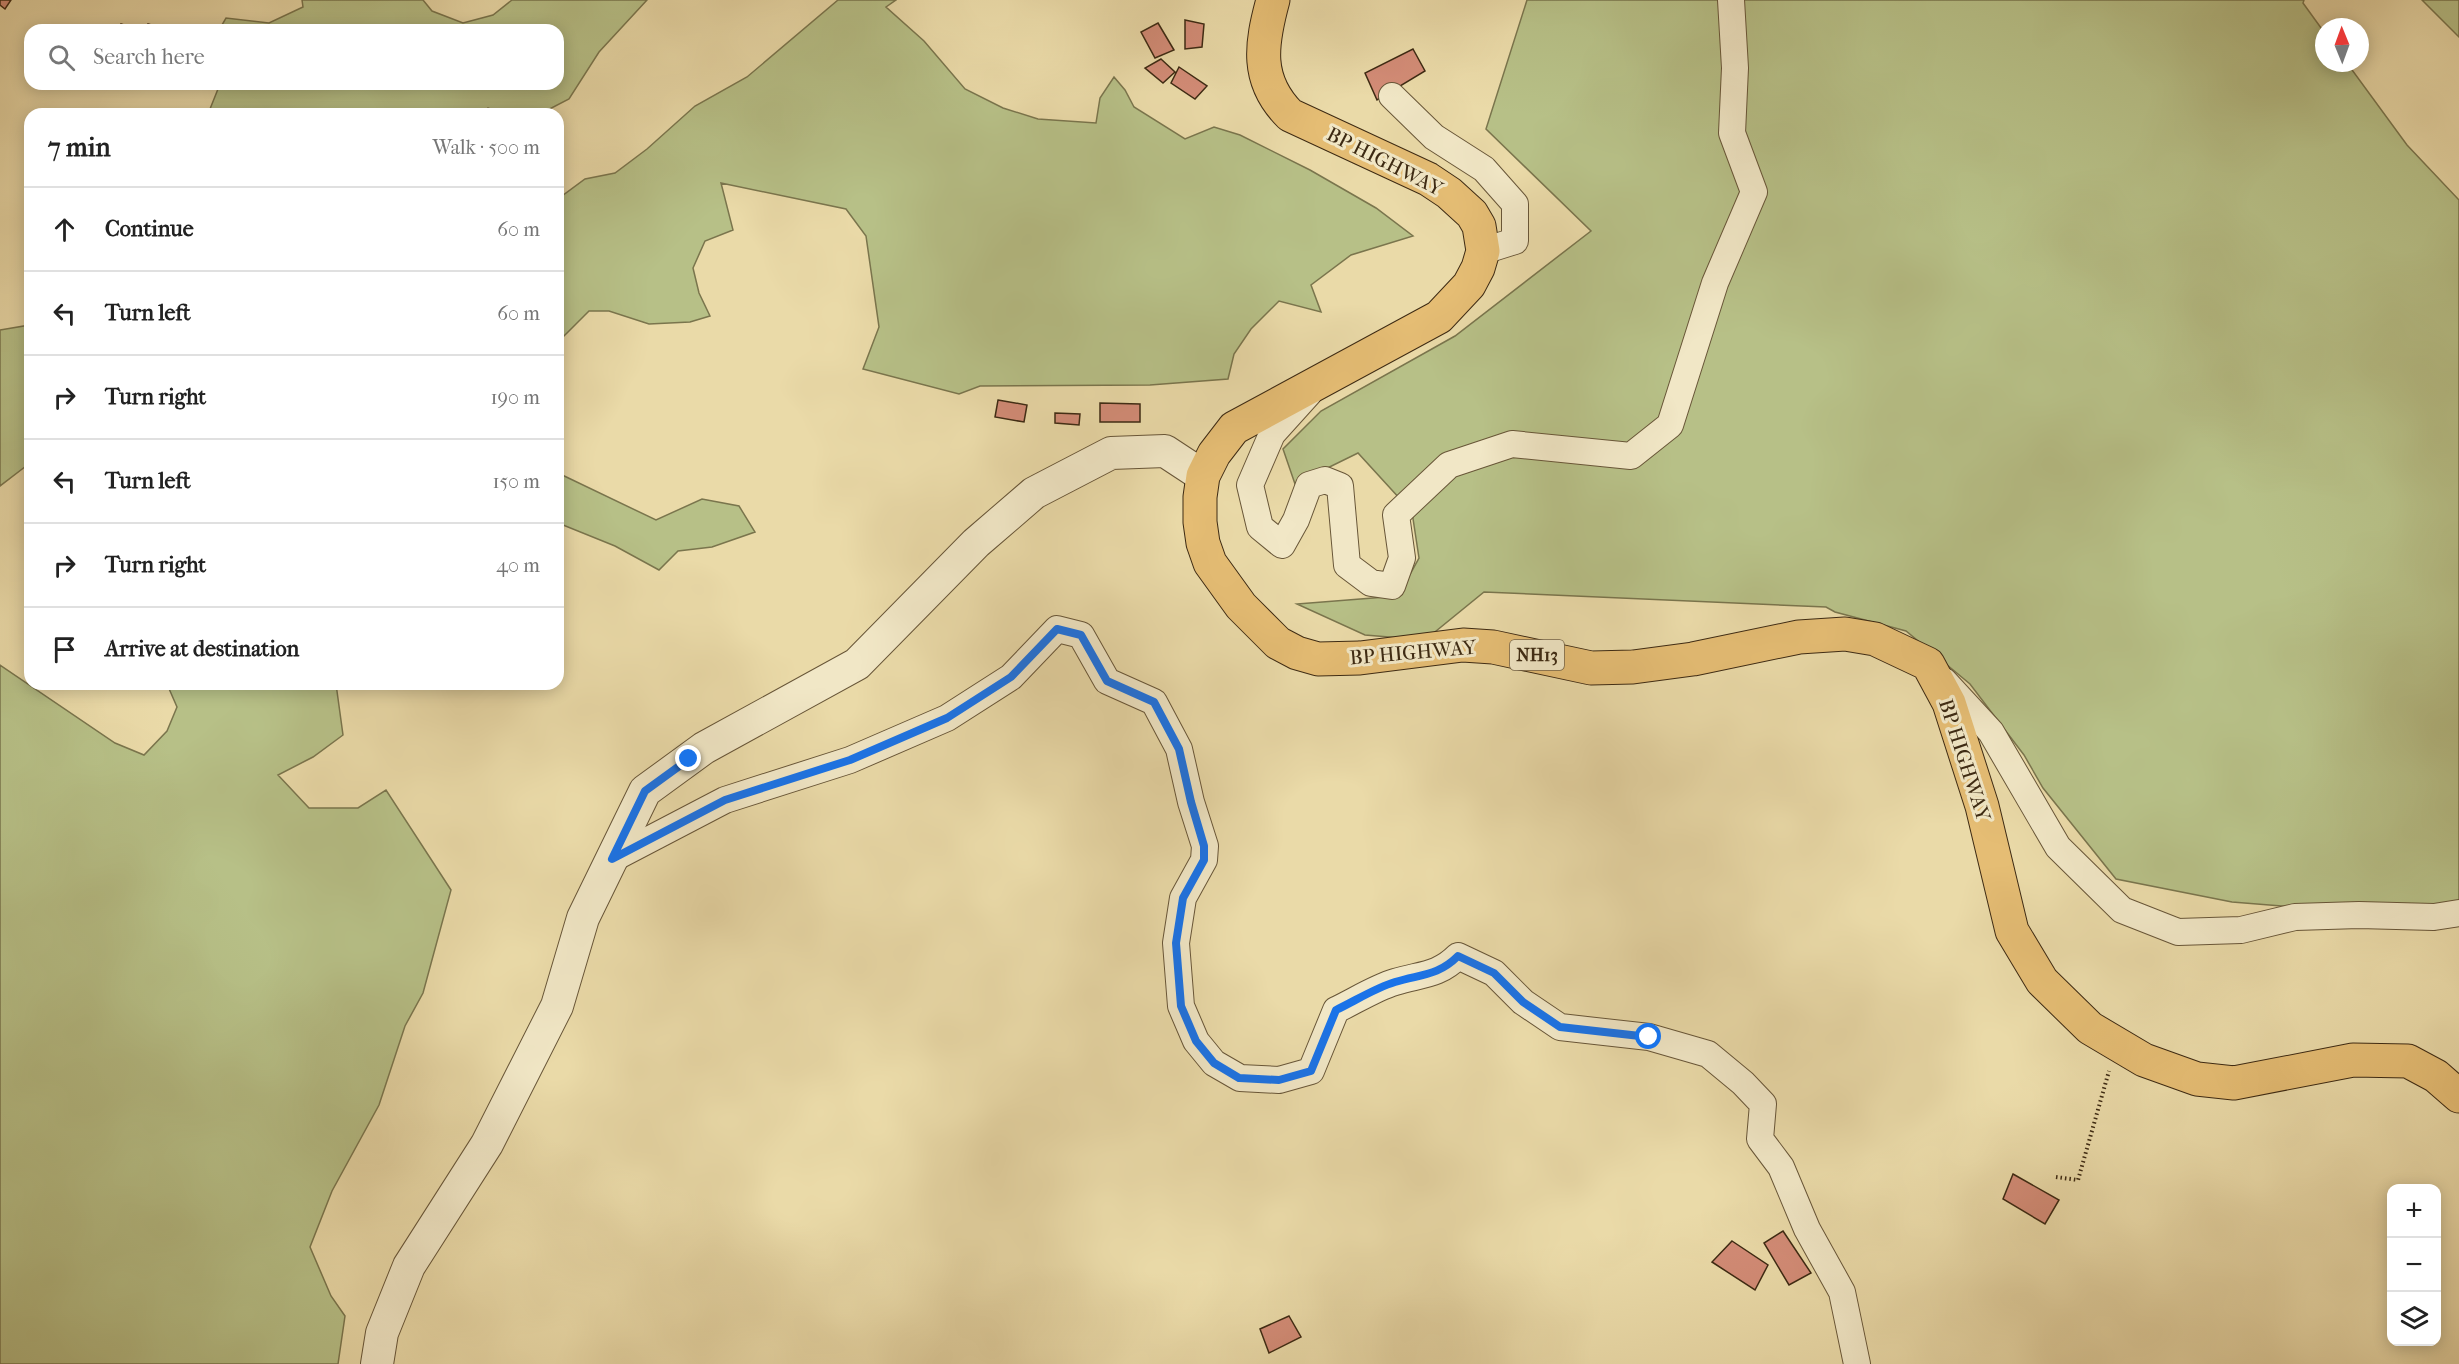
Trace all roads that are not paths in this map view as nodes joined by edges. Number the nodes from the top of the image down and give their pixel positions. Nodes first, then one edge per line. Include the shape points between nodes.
1 (1273, 0) edge
2 (1731, 0) edge
3 (1392, 96) dead end
4 (1483, 251) junction
5 (1317, 384) junction
6 (1203, 476) junction
7 (1928, 664) junction
8 (612, 859) junction
9 (2459, 913) edge
10 (2459, 1096) edge
11 (377, 1364) edge
12 (1857, 1364) edge

1 - 4 highway, BP HIGHWAY via 1264,61 1266,81 1275,100 1290,114 1428,179 1449,193 1472,214 1479,226
2 - 5 street via 1735,68 1732,133 1754,192 1715,283 1670,425 1631,456 1512,444 1449,465 1396,515 1402,558 1392,586 1371,583 1347,565 1340,486 1325,480 1309,485 1282,545 1260,527 1250,485 1272,434
3 - 4 street via 1434,137 1484,170 1515,204 1515,241
4 - 5 highway, BP HIGHWAY / NH13 via 1469,285 1439,317
5 - 6 highway, BP HIGHWAY / NH13 via 1234,428
6 - 7 highway, BP HIGHWAY / NH13 via 1200,522 1210,562 1242,606 1278,643 1318,659 1360,658 1463,645 1493,646 1592,668 1633,667 1799,637 1845,634 1875,639
6 - 8 street via 1165,452 1111,453 1034,493 976,543 857,664 704,748 645,791
7 - 9 street via 1991,732 2058,847 2122,910 2178,932 2241,930 2295,917 2434,917
7 - 10 highway, BP HIGHWAY via 1949,703 1982,806 2012,931 2042,981 2090,1028 2144,1060 2197,1079 2234,1083 2353,1060 2408,1061 2436,1076
8 - 11 street via 583,918 557,1006 487,1144 409,1266 382,1333
8 - 12 street via 725,800 850,760 947,718 1011,677 1057,629 1081,635 1107,681 1154,702 1179,749 1204,846 1204,860 1183,898 1176,943 1181,1006 1196,1041 1214,1063 1239,1078 1279,1080 1311,1071 1336,1010 1394,983 1434,974 1458,956 1494,973 1523,1002 1560,1027 1649,1037 1708,1054 1763,1104 1760,1139 1781,1167 1807,1229 1842,1292

